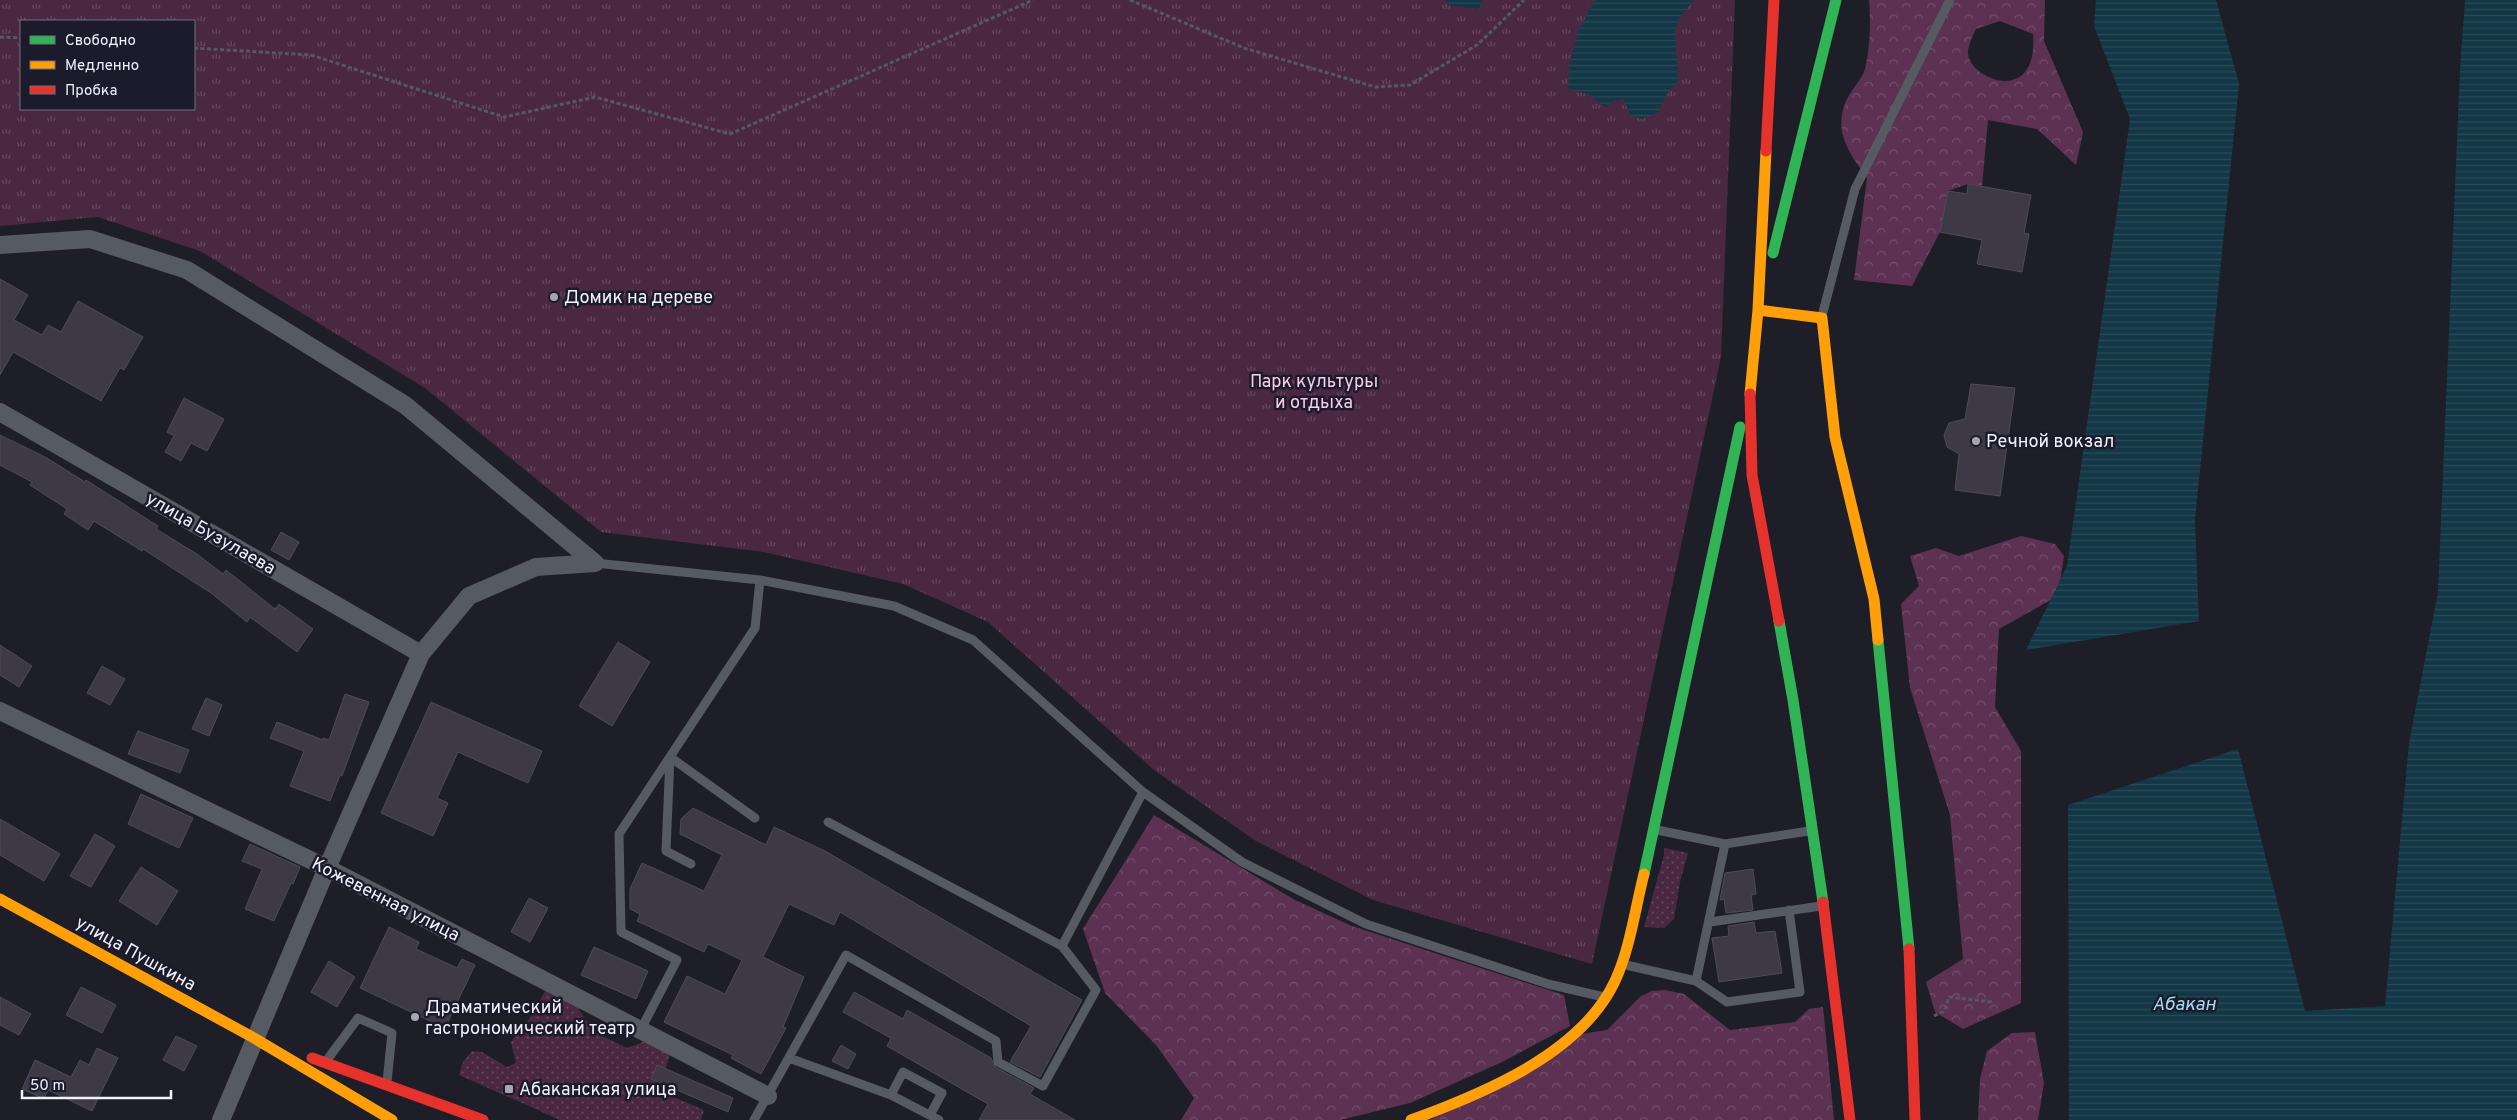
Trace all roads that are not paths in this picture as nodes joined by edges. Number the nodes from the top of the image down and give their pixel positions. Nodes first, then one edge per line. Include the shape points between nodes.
1 (1774, 0) edge
2 (1836, 0) edge
3 (1950, 0) edge
4 (0, 245) edge
5 (1758, 310) junction
6 (1822, 318) junction
7 (1751, 371) junction
8 (0, 412) edge
9 (596, 563) junction
10 (760, 580) junction
11 (421, 654) junction
12 (0, 711) edge
13 (670, 756) junction
14 (1143, 792) junction
15 (754, 818) dead end
16 (828, 822) dead end
17 (1655, 829) junction
18 (1813, 830) junction
19 (1725, 844) junction
20 (691, 864) dead end
21 (327, 868) junction
22 (0, 899) edge
23 (1823, 906) junction
24 (1789, 910) junction
25 (1710, 922) junction
26 (1062, 946) junction
27 (1622, 964) junction
28 (1696, 981) junction
29 (1607, 998) junction
30 (640, 1031) junction
31 (254, 1038) junction
32 (789, 1058) junction
33 (325, 1063) junction
34 (387, 1085) junction
35 (379, 1095) dead end
36 (891, 1095) junction
37 (768, 1096) junction
38 (930, 1115) junction
39 (221, 1120) edge
40 (392, 1120) edge
41 (483, 1120) edge
42 (754, 1120) edge
43 (939, 1120) edge
44 (1411, 1120) edge
45 (1850, 1120) edge
46 (1914, 1120) edge

1 - 5 main road
2 - 5 main road
3 - 6 lane via 1856,189
4 - 9 street via 90,239 188,270 406,405
5 - 6 main road
5 - 7 main road
6 - 46 main road via 1835,437 1874,599 1909,943
7 - 17 main road
7 - 18 main road via 1750,438 1755,493
8 - 11 street, улица Бузулаева
9 - 10 lane
9 - 11 street via 536,567 469,596
10 - 13 lane via 755,628
10 - 14 lane via 894,606 974,640
11 - 21 street
12 - 21 street, Кожевенная улица
13 - 15 lane
13 - 20 lane via 666,851
13 - 30 lane via 619,834 621,932 677,960
14 - 26 lane
14 - 29 lane via 1242,862 1366,924 1548,984
16 - 26 lane
17 - 19 lane
17 - 27 main road
18 - 19 lane
18 - 23 main road
19 - 25 lane
21 - 30 street, Кожевенная улица
21 - 31 street
22 - 31 main road, улица Пушкина
23 - 24 lane
23 - 45 main road
24 - 25 lane
24 - 28 lane via 1800,992 1727,1002
25 - 28 lane
26 - 32 lane via 1096,990 1043,1086 998,1062 996,1041 846,956
27 - 28 lane
27 - 29 main road
29 - 44 main road via 1585,1025 1540,1059 1472,1094
30 - 37 street, Кожевенная улица
31 - 33 main road
31 - 35 main road
31 - 39 street
31 - 40 main road
32 - 36 lane
32 - 37 lane
33 - 34 main road
33 - 34 lane via 358,1018 392,1033
34 - 41 main road
36 - 38 lane
36 - 38 lane via 903,1072 942,1093
37 - 42 lane
38 - 43 lane

